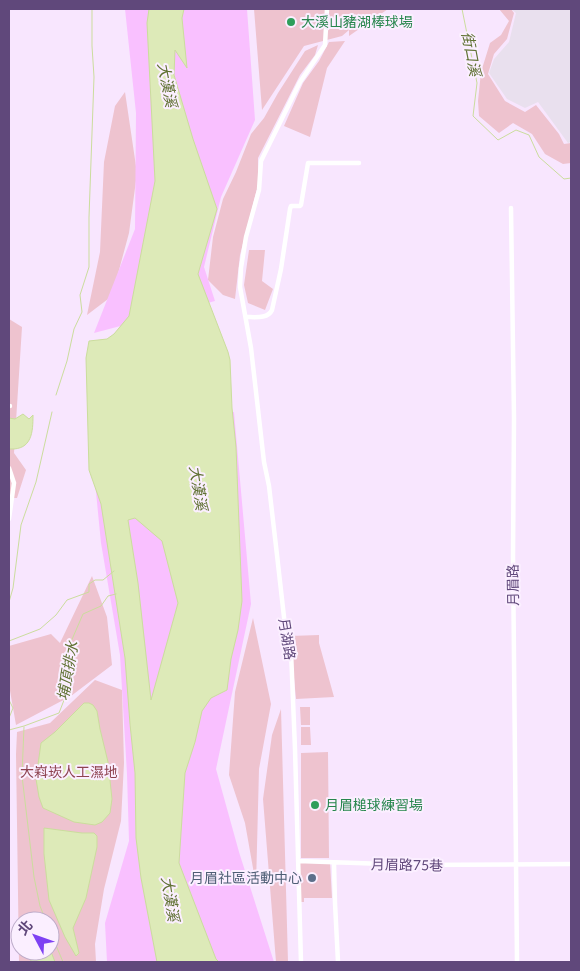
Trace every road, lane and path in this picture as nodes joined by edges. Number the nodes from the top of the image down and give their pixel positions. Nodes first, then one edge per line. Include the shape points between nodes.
1 (327, 9) edge
2 (359, 163) dead end
3 (511, 208) dead end
4 (246, 317) junction
5 (9, 468) edge
6 (9, 519) edge
7 (298, 861) junction
8 (334, 863) junction
9 (571, 864) edge
10 (517, 865) junction
11 (301, 962) edge
12 (338, 962) edge
13 (517, 962) edge

1 - 4 street, 月湖路 via 325,46 300,82 261,161 259,190 241,268 240,286
2 - 4 street via 308,164 301,205 290,209 282,269 272,310 267,316
3 - 10 street, 月眉路
4 - 7 street, 月湖路 via 291,652
5 - 6 street via 14,483
7 - 8 street, 月眉路75巷
7 - 11 street, 月湖路
8 - 10 street, 月眉路75巷
8 - 12 street
9 - 10 street, 月眉路75巷
10 - 13 street, 月眉路

